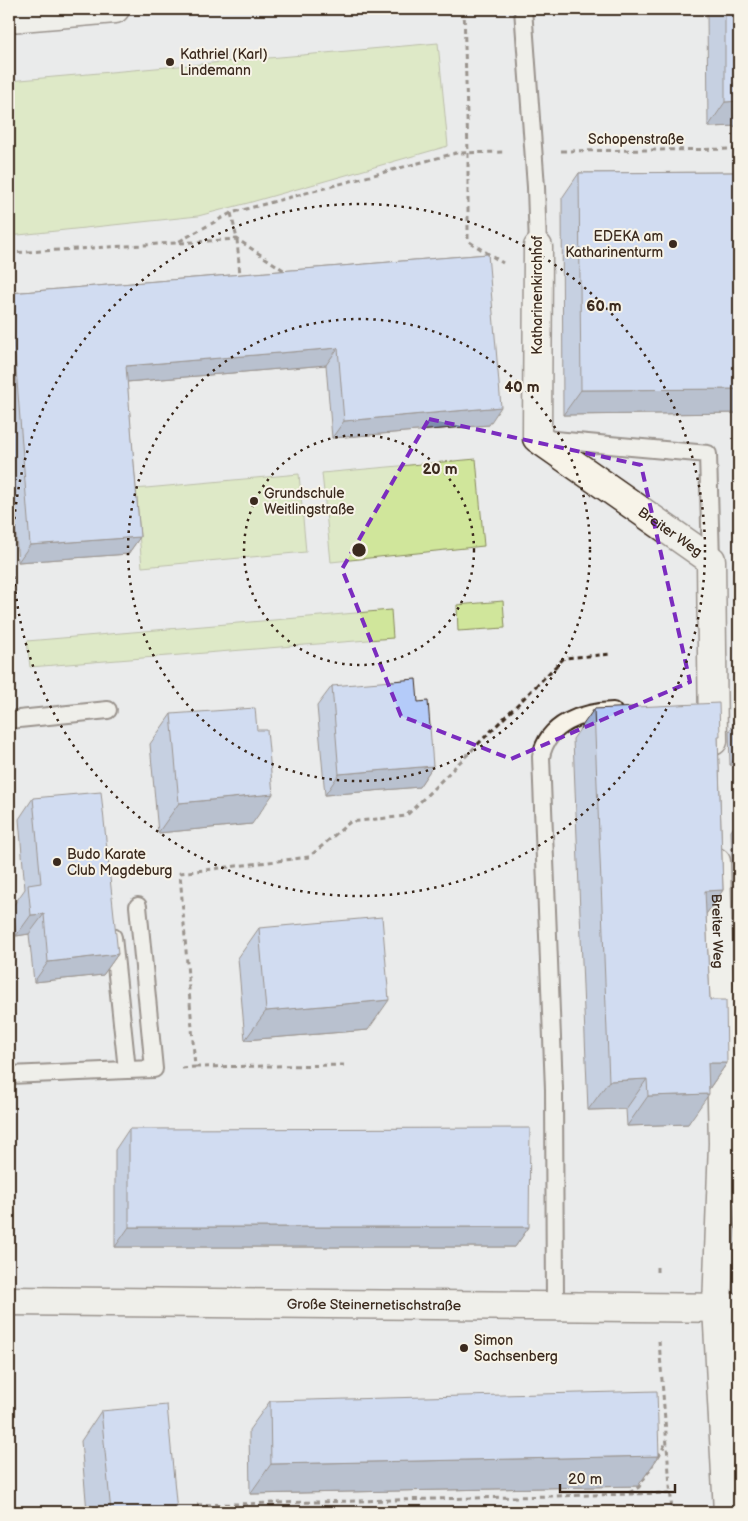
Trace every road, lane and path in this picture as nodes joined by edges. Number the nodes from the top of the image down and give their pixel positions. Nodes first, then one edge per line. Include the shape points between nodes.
1 (115, 9) edge
2 (464, 9) edge
3 (523, 9) edge
4 (9, 18) edge
5 (739, 149) edge
6 (534, 151) junction
7 (468, 153) junction
8 (231, 212) junction
9 (237, 239) junction
10 (176, 243) junction
11 (538, 247) joint
12 (9, 253) edge
13 (506, 265) dead end
14 (291, 275) edge
15 (241, 282) edge
16 (538, 438) junction
17 (712, 560) junction
18 (611, 654) dead end
19 (108, 710) dead end
20 (624, 711) edge
21 (9, 720) edge
22 (714, 766) edge
23 (716, 836) edge
24 (138, 906) dead end
25 (111, 921) edge
26 (9, 928) edge
27 (15, 928) dead end
28 (347, 1065) dead end
29 (195, 1067) junction
30 (154, 1068) junction
31 (127, 1070) junction
32 (9, 1075) edge
33 (9, 1301) edge
34 (554, 1305) junction
35 (728, 1307) edge
36 (660, 1351) dead end
37 (666, 1442) junction
38 (628, 1493) junction
39 (671, 1493) junction
40 (197, 1505) dead end
41 (672, 1512) edge
42 (728, 1512) edge

1 - 4 street
2 - 7 path
3 - 6 lane, Katharinenkirchhof
5 - 6 path, Schopenstraße
6 - 7 path, Schopenstraße
6 - 11 lane, Katharinenkirchhof
7 - 8 path, Schopenstraße via 456,153
7 - 13 path via 468,241
8 - 9 path
8 - 10 path, Schopenstraße
9 - 10 path
9 - 14 path
9 - 15 path
10 - 12 path
11 - 16 street, Katharinenkirchhof
16 - 17 street, Breiter Weg
16 - 17 lane via 708,454
17 - 22 street, Breiter Weg via 704,708
18 - 29 path via 564,658 406,816 350,822 309,857 180,873
19 - 21 lane
20 - 34 lane via 596,712 566,722 545,743 541,757 554,1089
23 - 35 street, Breiter Weg
24 - 30 lane
25 - 31 lane
26 - 27 path
28 - 29 path
29 - 30 path
30 - 31 lane
31 - 32 lane
33 - 34 street, Große Steinernetischstraße
34 - 35 street, Große Steinernetischstraße
35 - 42 street, Breiter Weg
36 - 37 path
37 - 38 path via 639,1487
37 - 39 path
38 - 39 path
38 - 40 path
39 - 41 path

